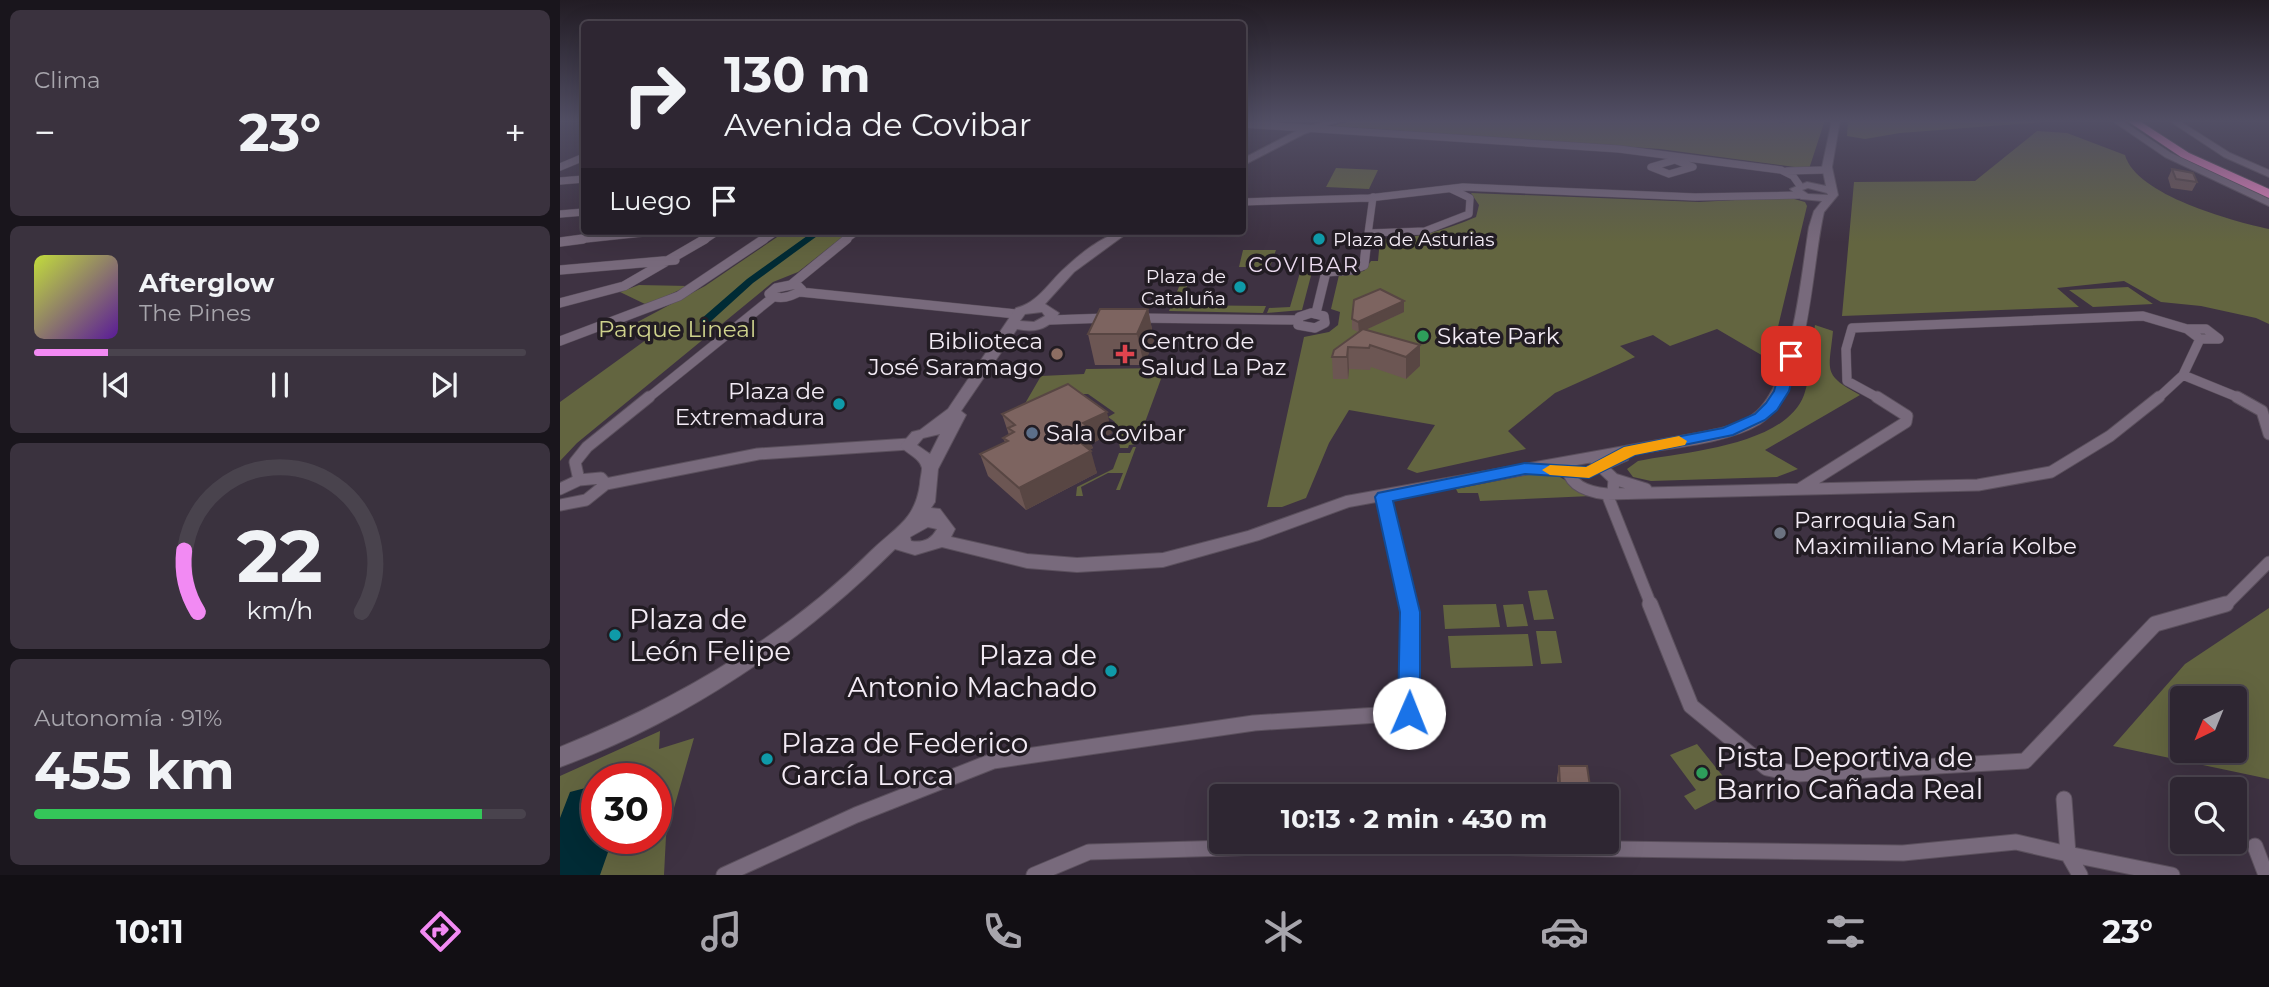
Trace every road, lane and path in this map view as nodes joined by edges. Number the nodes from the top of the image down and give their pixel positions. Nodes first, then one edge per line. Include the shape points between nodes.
1 (1672, 161) edge
2 (1677, 161) edge
3 (1710, 161) edge
4 (1828, 161) edge
5 (2180, 161) edge
6 (2198, 161) edge
7 (2219, 161) edge
8 (2240, 161) edge
9 (1826, 169) junction
10 (1781, 170) junction
11 (1669, 174) joint
12 (2269, 174) edge
13 (581, 179) edge
14 (560, 181) edge
15 (2269, 184) edge
16 (1447, 188) junction
17 (1805, 194) junction
18 (1828, 194) junction
19 (2269, 194) edge
20 (1373, 197) junction
21 (1246, 202) edge
22 (2269, 203) edge
23 (581, 212) edge
24 (560, 214) edge
25 (1370, 233) junction
26 (624, 235) edge
27 (712, 235) edge
28 (771, 235) edge
29 (852, 235) edge
30 (1118, 235) edge
31 (560, 242) edge
32 (675, 260) junction
33 (560, 270) edge
34 (792, 284) junction
35 (800, 292) junction
36 (772, 298) junction
37 (560, 303) edge
38 (1045, 309) junction
39 (1316, 313) junction
40 (1117, 318) edge
41 (1128, 318) edge
42 (1014, 319) junction
43 (1297, 320) junction
44 (1032, 327) junction
45 (2187, 329) junction
46 (584, 330) junction
47 (560, 333) edge
48 (2200, 339) junction
49 (560, 341) edge
50 (1001, 346) junction
51 (2183, 375) junction
52 (961, 403) junction
53 (926, 433) junction
54 (2269, 434) edge
55 (943, 441) junction
56 (913, 448) junction
57 (1630, 451) junction
58 (1575, 463) junction
59 (930, 470) junction
60 (1609, 473) junction
61 (579, 480) junction
62 (606, 484) junction
63 (1800, 488) junction
64 (560, 489) edge
65 (1659, 492) junction
66 (1610, 493) junction
67 (1384, 497) junction
68 (926, 502) junction
69 (560, 505) edge
70 (940, 521) junction
71 (908, 537) junction
72 (939, 540) junction
73 (2269, 562) edge
74 (560, 757) edge
75 (2064, 799) dead end
76 (2255, 846) dead end
77 (2068, 854) junction
78 (724, 875) edge
79 (1034, 875) edge
80 (2080, 875) edge
81 (2172, 875) edge
82 (2266, 875) edge

1 - 11 street via 1651,167
2 - 11 street via 1693,167
3 - 10 street
4 - 9 street
5 - 22 street
6 - 19 highway
7 - 15 highway
8 - 12 street
9 - 10 street
9 - 17 street
9 - 18 street
10 - 17 street via 1793,176
13 - 14 street
16 - 17 street via 1695,197
16 - 20 street
16 - 25 street via 1470,198 1469,214 1425,231
17 - 18 street
17 - 18 street
17 - 57 street via 1791,356 1782,391 1760,417 1727,432
20 - 21 street
20 - 25 street
23 - 24 street
25 - 39 street via 1364,265 1326,272
26 - 31 street
27 - 32 street
28 - 46 street via 679,296
29 - 34 street
30 - 38 street via 1082,258
32 - 33 street
32 - 37 street via 639,282
34 - 35 street via 802,286
34 - 36 street via 772,290
35 - 36 street
35 - 42 street via 981,311
36 - 61 street via 587,447 575,462
38 - 40 street via 1077,317
38 - 42 street
38 - 44 street
39 - 43 street
39 - 43 street via 1326,320 1319,327 1305,328
41 - 43 street
42 - 44 street
42 - 50 street
44 - 50 street
45 - 48 street
45 - 48 street via 2206,329 2219,339
45 - 63 street via 2143,316 1852,328 1846,349 1847,381 1901,410 1906,422
46 - 47 street
46 - 49 street
48 - 51 street
50 - 52 street
51 - 54 street via 2254,404 2262,411
51 - 63 street via 2110,436 2051,472 1978,485
52 - 53 street
52 - 55 street
53 - 55 street via 938,432
53 - 56 street
55 - 56 street
55 - 59 street
56 - 59 street via 928,460
56 - 62 street via 758,454
57 - 58 street
57 - 60 street
58 - 60 street
58 - 60 street via 1589,472
58 - 66 street via 1585,490
58 - 67 street via 1525,468
59 - 68 street
60 - 65 street
60 - 66 street
61 - 62 street via 601,478
61 - 64 street
62 - 69 street via 586,500
63 - 65 street
65 - 66 street
66 - 73 street via 1691,706 1767,768 1798,775 2025,761 2155,624 2228,603
67 - 72 street via 1346,502 1253,536 1163,560 1077,565 1027,561
67 - 78 street via 1410,612 1409,713 1254,723 993,761 856,815
68 - 70 street
68 - 71 street
70 - 71 street via 931,519
70 - 72 street via 946,529
71 - 72 street
71 - 74 street via 780,640 728,674 640,723
75 - 77 street
76 - 82 street
77 - 79 street via 2016,842 1903,853 1337,845 1089,852
77 - 80 street
77 - 81 street

